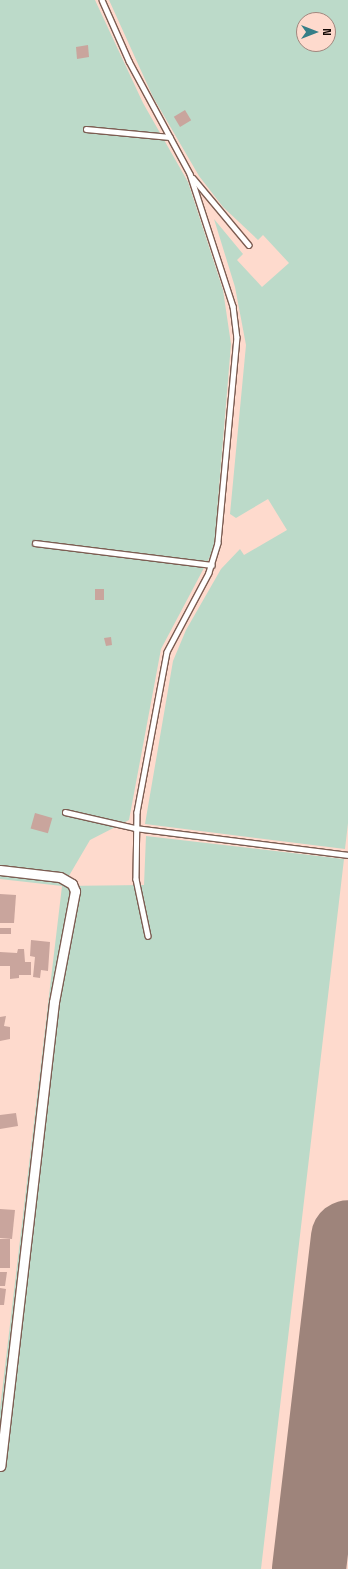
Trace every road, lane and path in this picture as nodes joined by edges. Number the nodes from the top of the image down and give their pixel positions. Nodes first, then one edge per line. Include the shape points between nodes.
1 (102, 0) edge
2 (86, 129) dead end
3 (170, 138) junction
4 (190, 174) junction
5 (249, 245) dead end
6 (35, 543) dead end
7 (212, 565) junction
8 (65, 812) dead end
9 (135, 828) junction
10 (348, 855) edge
11 (0, 870) edge
12 (148, 936) dead end
13 (0, 1466) edge

1 - 3 lane
2 - 3 lane
3 - 4 lane
4 - 5 lane
4 - 7 lane via 231,299 237,337 220,532
6 - 7 lane
7 - 9 lane via 167,652
8 - 9 lane
9 - 10 lane
9 - 12 lane via 136,879
11 - 13 street via 60,877 72,884 74,891 54,1002

